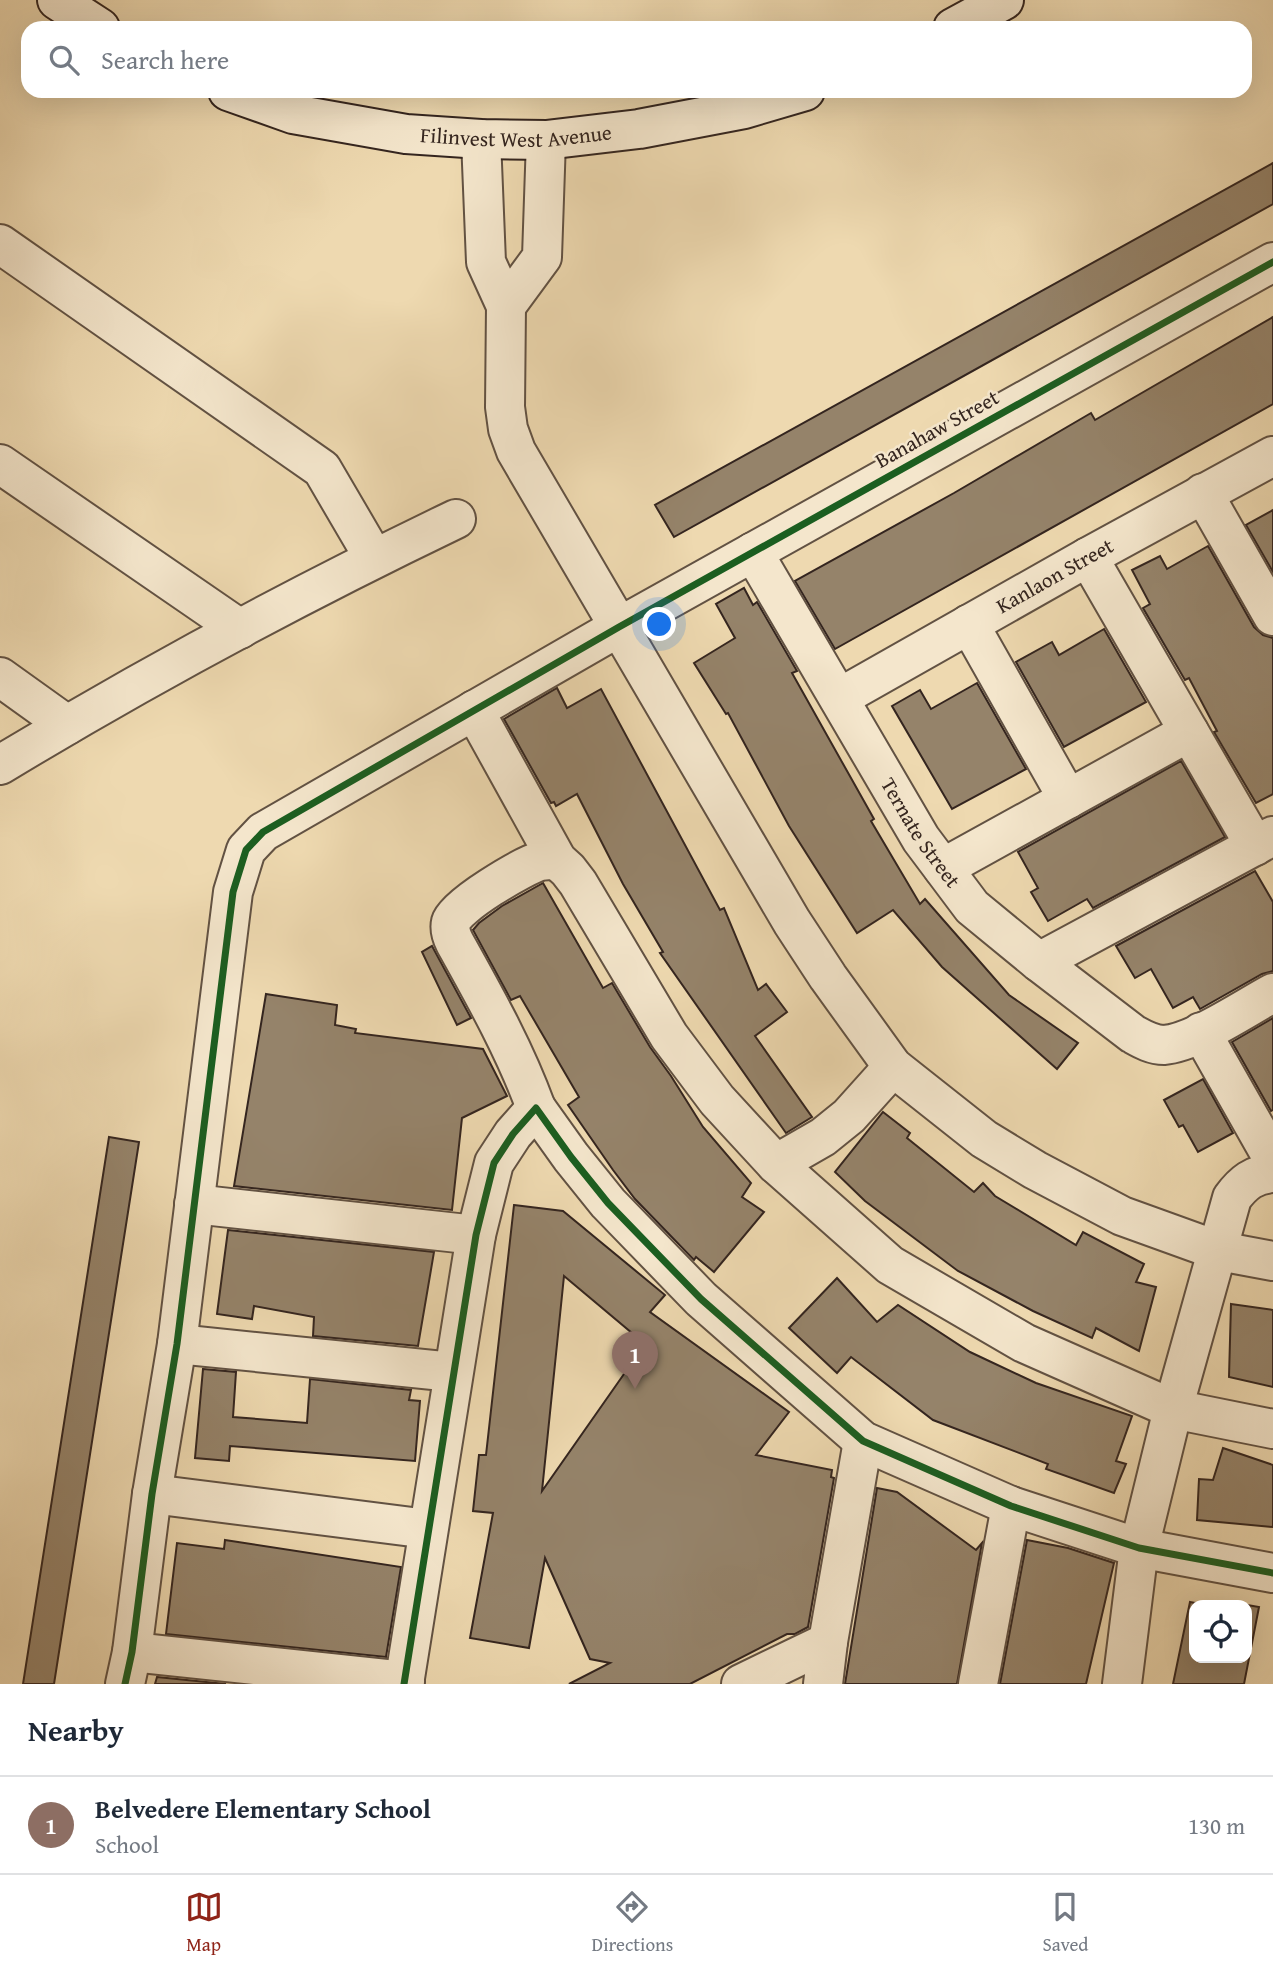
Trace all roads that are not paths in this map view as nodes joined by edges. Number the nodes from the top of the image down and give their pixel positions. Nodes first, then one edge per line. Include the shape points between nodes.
1 (57, 0) edge
2 (1004, 0) edge
3 (89, 21) edge
4 (966, 21) edge
5 (248, 98) edge
6 (781, 98) edge
7 (481, 139) junction
8 (546, 140) junction
9 (0, 244) edge
10 (1273, 262) edge
11 (506, 306) junction
12 (1273, 456) edge
13 (0, 464) edge
14 (1203, 493) junction
15 (456, 519) dead end
16 (753, 552) junction
17 (1088, 557) junction
18 (374, 558) junction
19 (1273, 616) edge
20 (969, 624) junction
21 (619, 626) junction
22 (240, 629) junction
23 (0, 677) edge
24 (839, 698) junction
25 (474, 710) junction
26 (67, 724) junction
27 (1189, 732) junction
28 (0, 765) edge
29 (1068, 799) junction
30 (1264, 841) edge
31 (556, 860) junction
32 (943, 868) junction
33 (1038, 962) junction
34 (1273, 993) edge
35 (1201, 1032) junction
36 (893, 1067) junction
37 (536, 1108) junction
38 (1273, 1159) edge
39 (776, 1164) junction
40 (1273, 1173) edge
41 (194, 1204) junction
42 (476, 1235) junction
43 (1219, 1251) junction
44 (1273, 1261) edge
45 (177, 1344) junction
46 (453, 1372) junction
47 (1173, 1409) junction
48 (1273, 1429) edge
49 (863, 1441) junction
50 (152, 1494) junction
51 (1011, 1506) junction
52 (428, 1529) junction
53 (1139, 1548) junction
54 (1273, 1573) edge
55 (828, 1642) junction
56 (129, 1668) edge
57 (404, 1683) edge
58 (741, 1684) edge
59 (823, 1684) edge
60 (978, 1684) edge
61 (1122, 1684) edge

1 - 3 street
2 - 4 street
5 - 7 street, Filinvest West Avenue via 293,114 406,134
6 - 8 street, Filinvest West Avenue via 639,129
7 - 8 street, Filinvest West Avenue
7 - 11 street via 486,262
8 - 11 street via 542,257
9 - 18 street via 322,469
10 - 16 street, Banahaw Street
11 - 21 street via 508,429 516,451
12 - 14 street, Kanlaon Street
13 - 22 street
14 - 17 street, Kanlaon Street
14 - 19 street
15 - 18 street
16 - 21 street, Banahaw Street
16 - 24 street, Ternate Street
17 - 20 street, Kanlaon Street
17 - 27 street
18 - 22 street
20 - 24 street, Kanlaon Street
20 - 29 street
21 - 25 street, Banahaw Street
21 - 36 street via 792,922
22 - 26 street
23 - 26 street
24 - 32 street, Ternate Street via 921,839
25 - 31 street
25 - 41 street, Banahaw Street via 262,832 246,850 233,892
26 - 28 street
27 - 29 street
27 - 30 street
29 - 32 street
30 - 33 street
31 - 37 street via 541,860 525,868 471,901 451,921 455,943 503,1031
31 - 39 street via 578,883 669,1037 717,1100
32 - 33 street, Ternate Street via 972,907
33 - 35 street, Ternate Street via 1147,1042 1184,1041
34 - 35 street
35 - 38 street
36 - 39 street via 823,1138
36 - 43 street via 984,1139 1035,1170 1122,1216
37 - 42 street via 494,1163
37 - 49 street via 608,1203 701,1299
39 - 47 street via 890,1265 1024,1343
40 - 43 street via 1253,1177 1236,1191
41 - 42 street
41 - 45 street, Banahaw Street
42 - 46 street
43 - 44 street
43 - 47 street
45 - 46 street
45 - 50 street, Banahaw Street
46 - 52 street
47 - 48 street
47 - 53 street
49 - 51 street
49 - 55 street
50 - 52 street
50 - 56 street, Banahaw Street
51 - 53 street
51 - 60 street
52 - 57 street
53 - 54 street
53 - 61 street
55 - 58 street
55 - 59 street
56 - 57 street

